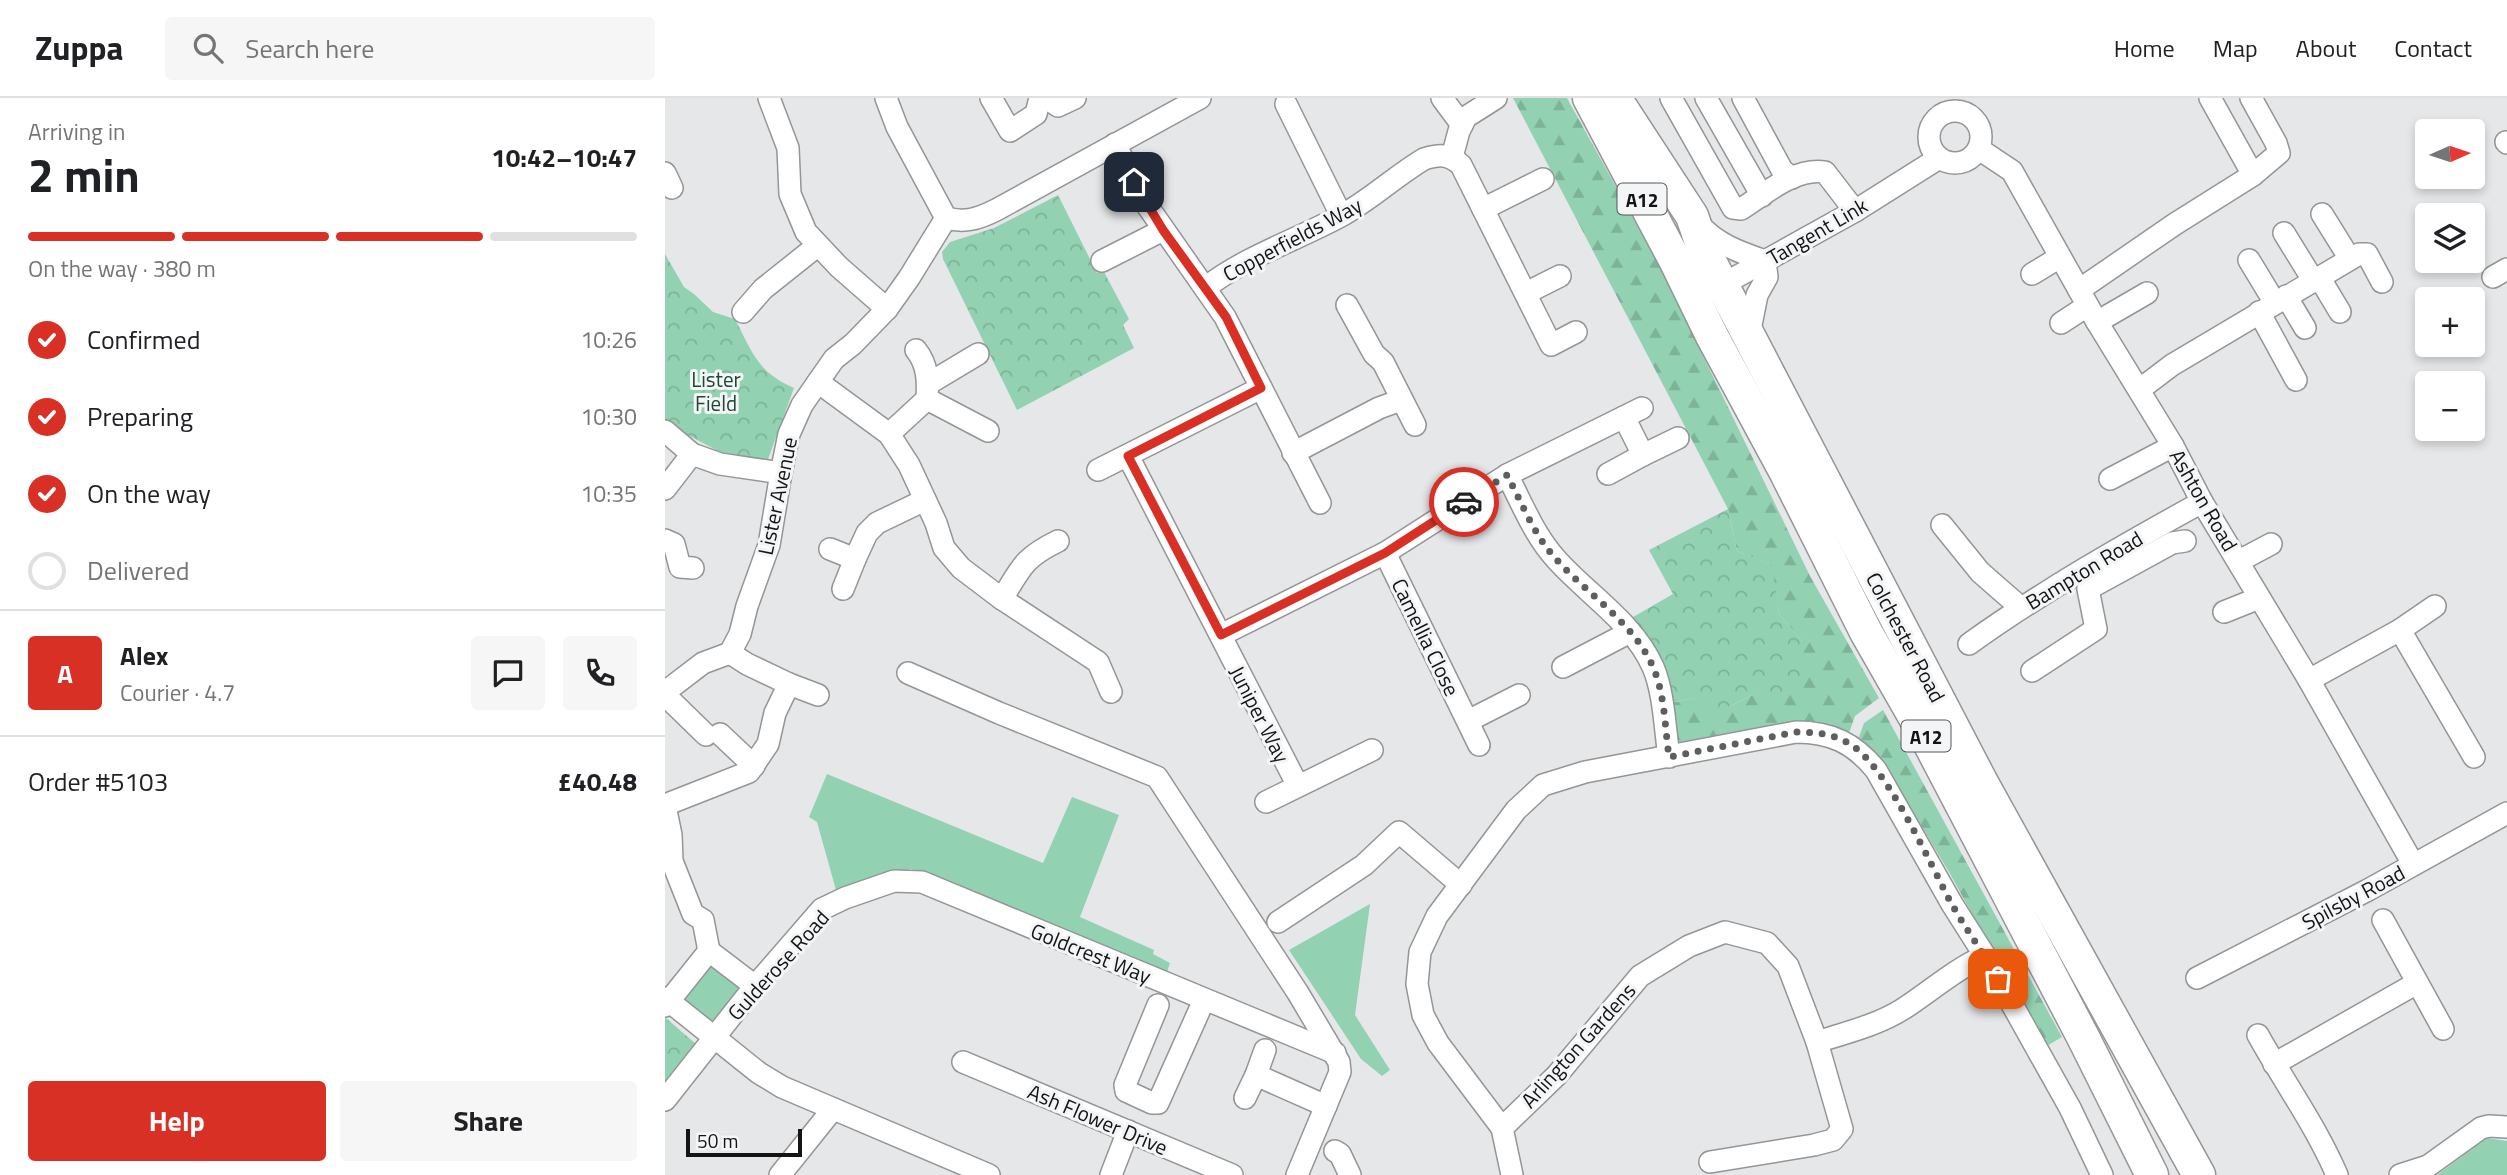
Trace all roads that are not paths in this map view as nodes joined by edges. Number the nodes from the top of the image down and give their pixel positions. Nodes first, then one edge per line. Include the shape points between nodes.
1 (769, 98) edge
2 (887, 98) edge
3 (991, 98) edge
4 (1040, 98) edge
5 (1046, 98) edge
6 (1075, 98) edge
7 (1200, 98) edge
8 (1443, 98) edge
9 (1496, 98) edge
10 (1590, 98) edge
11 (1615, 98) edge
12 (1671, 98) edge
13 (1706, 98) edge
14 (1743, 98) edge
15 (2210, 98) edge
16 (2251, 98) edge
17 (1286, 104) dead end
18 (1964, 105) edge
19 (1462, 124) junction
20 (1115, 144) junction
21 (1979, 149) junction
22 (1452, 157) junction
23 (1939, 158) junction
24 (2253, 175) junction
25 (1791, 178) junction
26 (1543, 179) dead end
27 (1762, 196) junction
28 (1483, 209) junction
29 (1855, 211) junction
30 (2322, 214) dead end
31 (1341, 215) junction
32 (1692, 216) junction
33 (946, 218) junction
34 (1163, 230) junction
35 (2284, 233) dead end
36 (817, 246) junction
37 (2060, 257) junction
38 (2350, 259) junction
39 (2249, 260) dead end
40 (1102, 261) dead end
41 (1765, 261) junction
42 (2032, 274) dead end
43 (1560, 276) dead end
44 (2316, 279) junction
45 (2382, 282) dead end
46 (1724, 285) junction
47 (1205, 288) junction
48 (1526, 293) junction
49 (2147, 293) dead end
50 (1694, 300) junction
51 (2273, 304) junction
52 (1347, 305) dead end
53 (2087, 306) junction
54 (887, 309) junction
55 (743, 312) dead end
56 (2340, 312) dead end
57 (2061, 323) dead end
58 (2305, 328) dead end
59 (1576, 332) dead end
60 (1749, 335) junction
61 (916, 350) dead end
62 (978, 354) dead end
63 (2296, 380) dead end
64 (818, 382) junction
65 (1261, 388) junction
66 (2139, 390) junction
67 (928, 392) junction
68 (1401, 400) junction
69 (1415, 425) dead end
70 (665, 431) edge
71 (988, 431) dead end
72 (889, 434) junction
73 (1678, 438) dead end
74 (2173, 446) junction
75 (1293, 453) junction
76 (692, 454) junction
77 (1643, 455) junction
78 (1128, 456) junction
79 (1098, 471) dead end
80 (781, 473) junction
81 (1608, 474) dead end
82 (1507, 475) junction
83 (2110, 479) dead end
84 (665, 489) edge
85 (925, 500) junction
86 (2202, 502) junction
87 (1319, 503) dead end
88 (1943, 525) dead end
89 (665, 540) edge
90 (1058, 541) dead end
91 (2185, 541) dead end
92 (2271, 544) dead end
93 (829, 549) dead end
94 (1385, 553) junction
95 (855, 559) junction
96 (2239, 561) junction
97 (693, 568) dead end
98 (843, 589) dead end
99 (2259, 598) junction
100 (1002, 599) junction
101 (2435, 606) dead end
102 (2020, 607) junction
103 (2224, 612) dead end
104 (2400, 630) junction
105 (1630, 632) junction
106 (1221, 635) junction
107 (1969, 644) dead end
108 (730, 653) junction
109 (1563, 667) dead end
110 (2032, 671) dead end
111 (908, 673) dead end
112 (2309, 680) junction
113 (789, 684) junction
114 (1111, 692) dead end
115 (665, 694) edge
116 (818, 695) dead end
117 (1519, 695) dead end
118 (1468, 721) junction
119 (1479, 745) dead end
120 (1372, 750) dead end
121 (1669, 757) junction
122 (2474, 757) dead end
123 (754, 766) junction
124 (1298, 786) junction
125 (1266, 802) dead end
126 (665, 806) edge
127 (2507, 813) edge
128 (2413, 864) junction
129 (1461, 886) junction
130 (845, 898) joint
131 (2383, 920) dead end
132 (1278, 922) dead end
133 (709, 951) junction
134 (1985, 956) junction
135 (2197, 978) dead end
136 (2417, 983) junction
137 (755, 986) junction
138 (1204, 1000) junction
139 (666, 1001) edge
140 (1158, 1005) dead end
141 (2443, 1029) dead end
142 (2258, 1035) dead end
143 (715, 1037) junction
144 (1817, 1042) junction
145 (1265, 1050) dead end
146 (963, 1062) dead end
147 (1337, 1063) junction
148 (2274, 1064) junction
149 (1256, 1074) junction
150 (1245, 1098) dead end
151 (665, 1100) edge
152 (1326, 1105) junction
153 (832, 1109) junction
154 (2507, 1127) edge
155 (1502, 1128) junction
156 (1128, 1131) junction
157 (1335, 1151) dead end
158 (1710, 1162) dead end
159 (940, 1166) edge
160 (780, 1175) edge
161 (989, 1175) edge
162 (1111, 1175) edge
163 (1232, 1175) edge
164 (1297, 1175) edge
165 (1350, 1175) edge
166 (1512, 1175) edge
167 (2102, 1175) edge
168 (2152, 1175) edge
169 (2199, 1175) edge
170 (2337, 1175) edge
171 (2400, 1175) edge

1 - 36 street via 788,148 790,194
2 - 33 street via 897,127
3 - 4 street via 1010,131 1037,114
5 - 6 street via 1058,106
7 - 20 street
8 - 19 street
9 - 19 street
10 - 50 highway, Colchester Road / A12
11 - 32 highway, Colchester Road / A12
12 - 27 street via 1733,208 1741,209
13 - 27 street
14 - 25 street via 1782,170
15 - 24 street
16 - 24 street via 2279,153
17 - 31 street
18 - 21 street via 1981,131
18 - 23 street via 1941,114 1929,130
19 - 22 street
20 - 33 street via 979,219 961,222
20 - 34 street
21 - 23 street via 1962,163
21 - 37 street, Ashton Road via 2012,171
22 - 28 street via 1461,165
22 - 31 street, Copperfields Way via 1424,159
23 - 29 street, Tangent Link
24 - 53 street via 2183,218
25 - 27 street
25 - 29 street via 1815,170 1825,172
26 - 28 street
28 - 48 street
29 - 41 street, Tangent Link
30 - 38 street
31 - 47 street, Copperfields Way via 1246,262
32 - 41 street via 1711,237
32 - 46 highway, Colchester Road / A12
33 - 54 street, Lister Avenue
34 - 40 street
34 - 47 street
35 - 44 street
36 - 54 street
36 - 55 street via 763,289
37 - 42 street
37 - 53 street, Ashton Road
38 - 44 street
38 - 45 street via 2367,254
39 - 51 street
41 - 46 street, Tangent Link
41 - 60 street via 1767,277 1757,295
43 - 48 street
44 - 51 street
44 - 56 street
46 - 50 street, Tangent Link
46 - 60 highway, Colchester Road / A12
47 - 65 street via 1226,317
48 - 59 street via 1551,345
49 - 53 street
50 - 168 highway, Colchester Road / A12
51 - 58 street
51 - 63 street
51 - 66 street
52 - 68 street
53 - 57 street
53 - 66 street, Ashton Road
54 - 64 street, Lister Avenue via 834,359
60 - 169 highway, Colchester Road / A12 via 1981,782
61 - 67 street via 923,359
62 - 67 street
64 - 72 street
64 - 80 street, Lister Avenue via 795,419
65 - 75 street
65 - 78 street
66 - 74 street, Ashton Road
67 - 71 street
67 - 72 street
68 - 69 street
68 - 75 street
70 - 76 street
72 - 85 street
73 - 77 street
74 - 83 street
74 - 86 street, Ashton Road
75 - 87 street
76 - 80 street via 720,464
76 - 84 street
77 - 81 street
77 - 82 street via 1633,412
78 - 79 street
78 - 106 street, Juniper Way
80 - 108 street, Lister Avenue via 769,545
82 - 94 street
82 - 105 street via 1554,557
85 - 95 street via 877,523
85 - 100 street via 944,548 961,568
86 - 96 street, Ashton Road
86 - 102 street, Bampton Road
88 - 102 street via 1979,572
89 - 97 street via 674,544 680,567
90 - 100 street via 1035,552
91 - 110 street via 2172,543 2088,589 2096,629
92 - 96 street
93 - 95 street
94 - 106 street
94 - 118 street, Camellia Close
95 - 98 street
96 - 99 street, Ashton Road
99 - 103 street
99 - 112 street, Ashton Road
100 - 114 street via 1098,662
101 - 104 street
102 - 107 street, Bampton Road
104 - 112 street
104 - 122 street
105 - 109 street
105 - 121 street via 1654,669
106 - 124 street, Juniper Way
108 - 113 street
108 - 115 street via 703,663
111 - 147 street via 1157,777 1205,861
112 - 128 street, Ashton Road
113 - 116 street
113 - 123 street via 775,713 768,744
115 - 123 street
117 - 118 street, Camellia Close
118 - 119 street, Camellia Close
120 - 124 street, Juniper Way
121 - 129 street via 1585,772 1543,785 1516,810
121 - 134 street via 1796,732 1817,732 1852,745 1876,770
123 - 126 street
124 - 125 street, Juniper Way
126 - 133 street via 672,861 693,914 703,919
127 - 128 street, Spilsby Road
128 - 135 street, Spilsby Road
129 - 132 street via 1399,832 1364,865
129 - 155 street via 1437,915 1420,952 1417,984 1423,1015 1438,1043
130 - 137 street, Gulderose Road via 822,909
130 - 138 street, Goldcrest Way via 894,881 922,882
131 - 136 street
133 - 137 street
133 - 139 street
134 - 144 street via 1901,1010
134 - 167 street
136 - 141 street
136 - 148 street
137 - 143 street, Gulderose Road
138 - 140 street via 1158,1102 1152,1102 1126,1091 1125,1085
138 - 147 street, Goldcrest Way
139 - 143 street
142 - 148 street
143 - 151 street, Gulderose Road
143 - 153 street via 759,1073
144 - 155 street, Arlington Gardens via 1788,966 1766,943 1725,932 1689,946 1640,976 1557,1075
144 - 158 street, Arlington Gardens via 1842,1129 1833,1140
145 - 149 street
146 - 156 street, Ash Flower Drive
147 - 152 street
148 - 170 street via 2311,1122
149 - 150 street
149 - 152 street
152 - 164 street
153 - 159 street
153 - 160 street
154 - 171 street via 2481,1128 2428,1166
155 - 166 street
156 - 162 street
156 - 163 street, Ash Flower Drive
157 - 165 street
159 - 161 street

